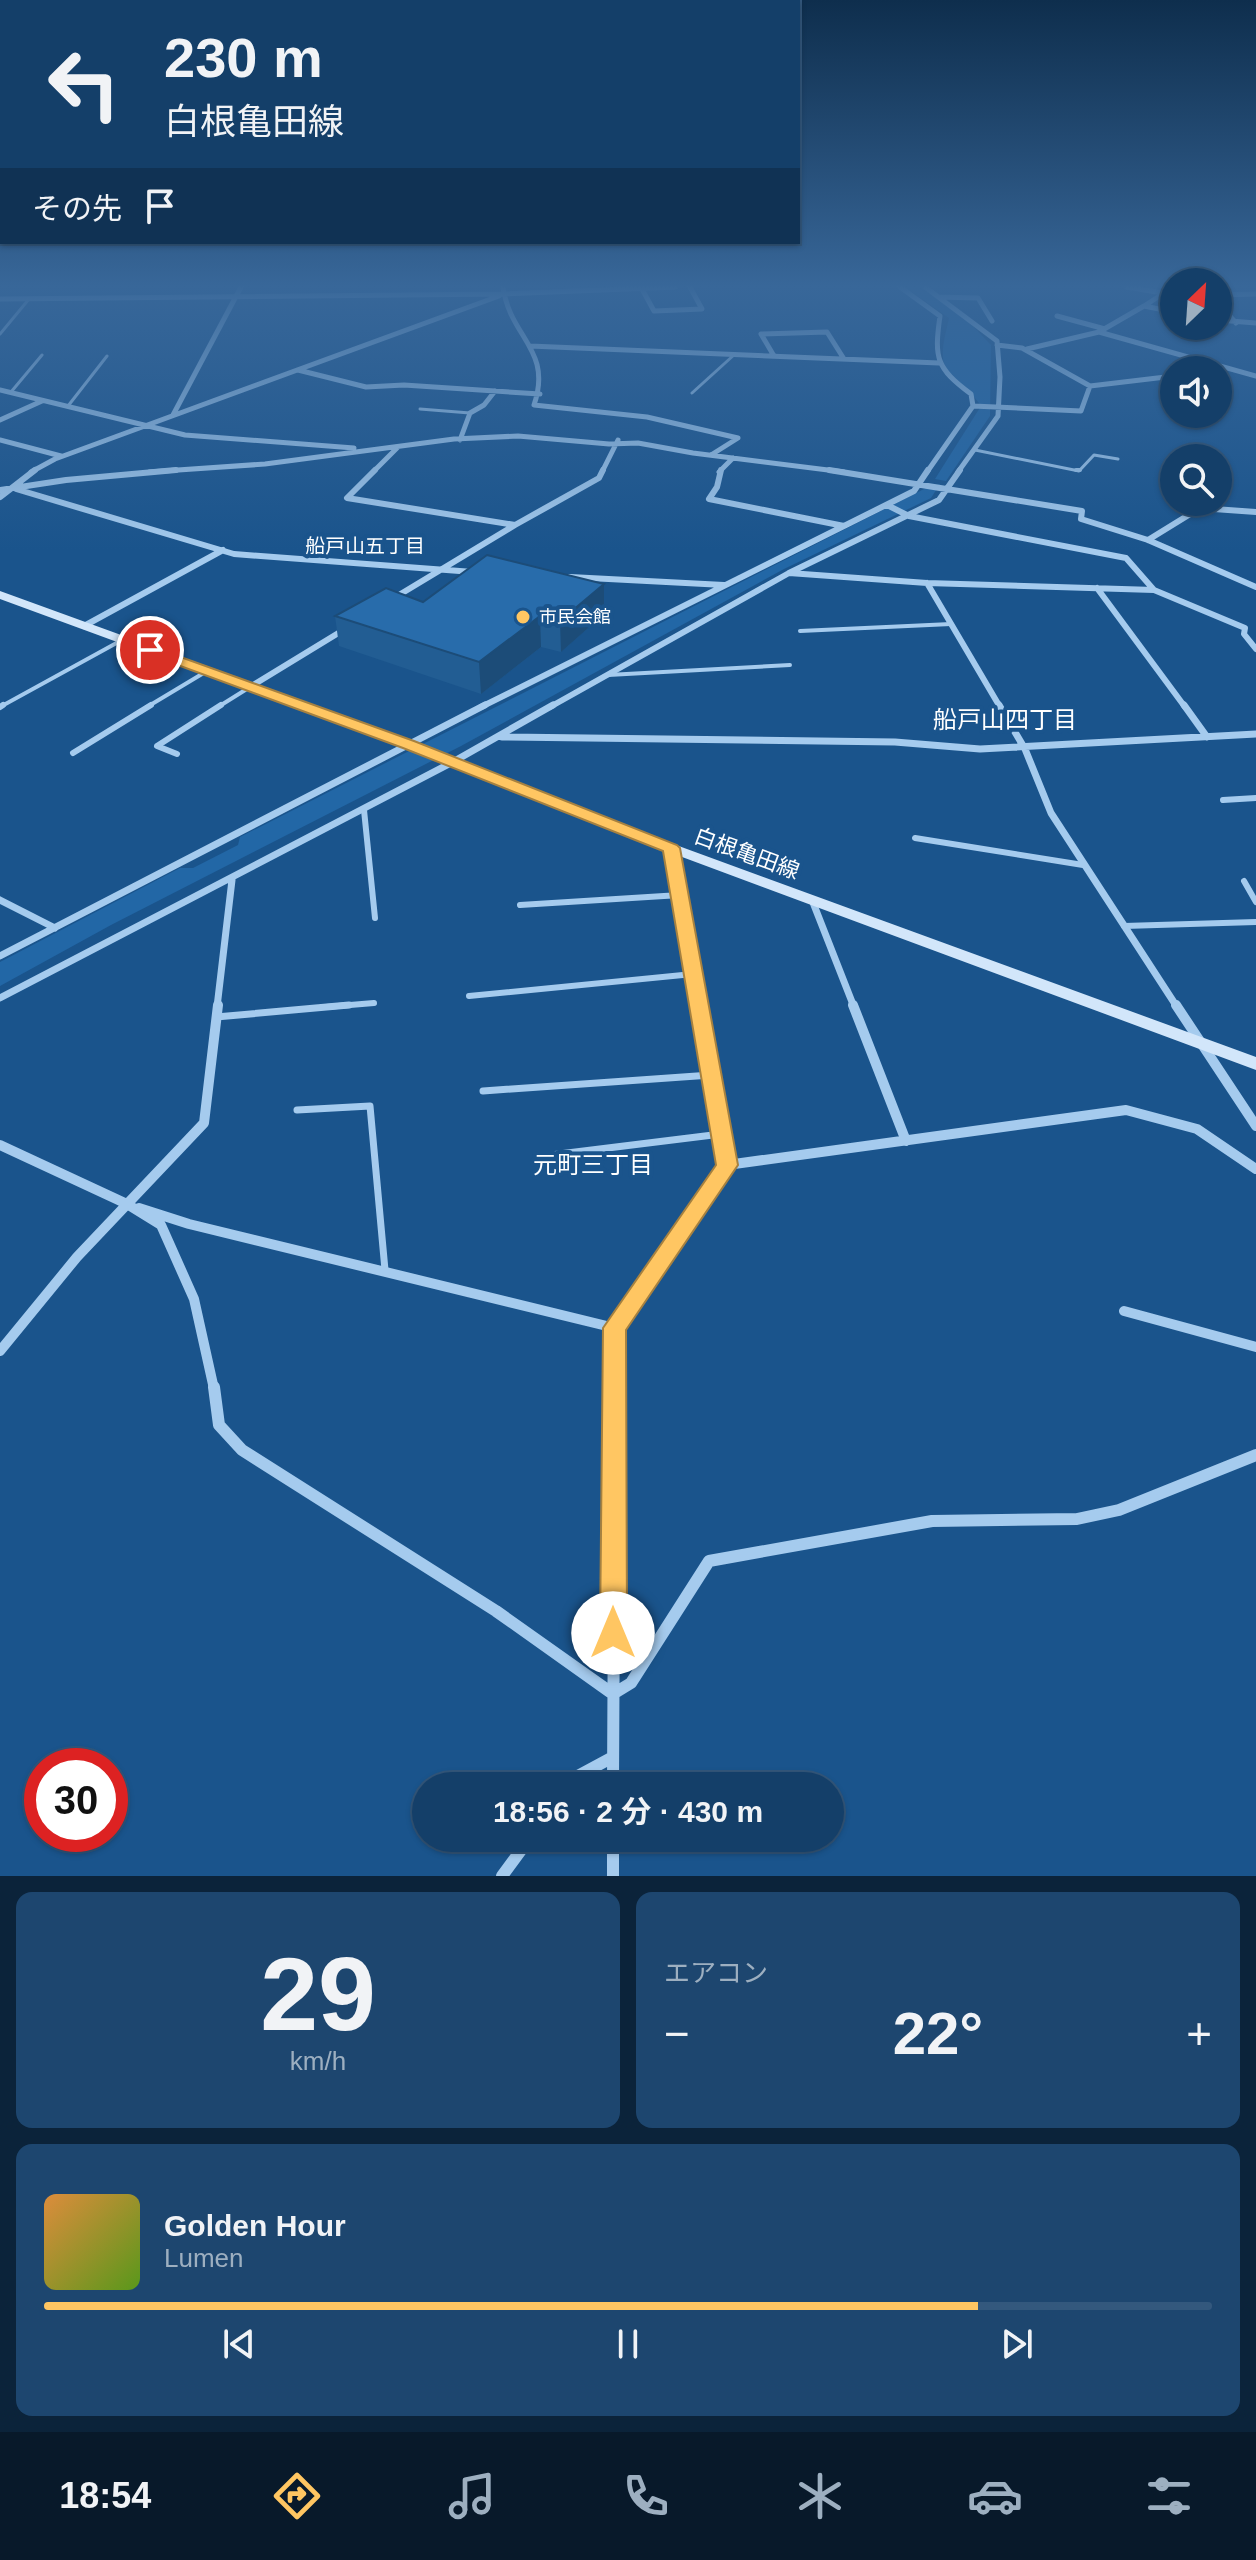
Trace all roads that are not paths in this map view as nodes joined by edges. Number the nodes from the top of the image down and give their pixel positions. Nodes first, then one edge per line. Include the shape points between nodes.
1 (26, 375) edge
2 (93, 375) edge
3 (194, 375) edge
4 (285, 375) edge
5 (310, 375) edge
6 (542, 375) edge
7 (712, 375) edge
8 (946, 375) edge
9 (1000, 375) edge
10 (1066, 375) edge
11 (1160, 378) edge
12 (1090, 386) junction
13 (0, 390) edge
14 (495, 391) junction
15 (11, 392) junction
16 (692, 393) dead end
17 (540, 394) junction
18 (42, 400) junction
19 (68, 406) junction
20 (973, 406) junction
21 (998, 407) junction
22 (420, 409) dead end
23 (470, 413) junction
24 (173, 415) junction
25 (0, 420) edge
26 (145, 426) junction
27 (0, 440) edge
28 (460, 440) junction
29 (618, 440) junction
30 (398, 447) junction
31 (359, 450) junction
32 (975, 450) junction
33 (711, 455) junction
34 (62, 456) junction
35 (733, 458) junction
36 (1118, 459) dead end
37 (923, 482) junction
38 (951, 486) junction
39 (12, 488) junction
40 (0, 490) edge
41 (0, 497) edge
42 (887, 505) junction
43 (1232, 509) edge
44 (1256, 512) edge
45 (909, 516) junction
46 (1184, 516) edge
47 (515, 525) junction
48 (844, 526) junction
49 (1148, 540) junction
50 (223, 550) junction
51 (438, 571) junction
52 (483, 573) edge
53 (789, 573) junction
54 (559, 577) edge
55 (927, 583) junction
56 (726, 585) junction
57 (1256, 587) edge
58 (1097, 588) junction
59 (1154, 590) junction
60 (0, 595) edge
61 (384, 604) edge
62 (358, 621) edge
63 (951, 624) junction
64 (84, 626) junction
65 (800, 631) dead end
66 (122, 640) junction
67 (1256, 649) edge
68 (790, 665) dead end
69 (207, 671) junction
70 (608, 675) junction
71 (250, 687) junction
72 (0, 707) edge
73 (1256, 734) edge
74 (498, 737) junction
75 (1207, 737) junction
76 (408, 744) junction
77 (1025, 749) junction
78 (73, 753) dead end
79 (177, 754) dead end
80 (451, 763) junction
81 (1256, 798) edge
82 (1223, 800) dead end
83 (364, 810) junction
84 (915, 838) dead end
85 (671, 848) junction
86 (1083, 865) junction
87 (232, 880) junction
88 (1244, 881) dead end
89 (680, 895) junction
90 (0, 900) edge
91 (812, 900) junction
92 (1256, 902) edge
93 (520, 905) dead end
94 (375, 918) dead end
95 (1256, 922) edge
96 (1124, 926) junction
97 (55, 928) junction
98 (0, 956) edge
99 (693, 974) junction
100 (469, 996) dead end
101 (0, 998) edge
102 (374, 1003) dead end
103 (216, 1017) junction
104 (1201, 1042) junction
105 (1256, 1064) edge
106 (711, 1075) junction
107 (483, 1091) dead end
108 (297, 1110) dead end
109 (1256, 1126) edge
110 (721, 1134) junction
111 (906, 1141) junction
112 (0, 1145) edge
113 (543, 1156) dead end
114 (727, 1165) junction
115 (1256, 1169) edge
116 (127, 1204) junction
117 (385, 1270) junction
118 (1124, 1311) dead end
119 (615, 1328) junction
120 (1256, 1347) edge
121 (0, 1351) edge
122 (1256, 1455) edge
123 (613, 1694) junction
124 (613, 1757) junction
125 (585, 1772) edge
126 (613, 1772) edge
127 (520, 1852) edge
128 (613, 1852) edge
129 (502, 1876) edge
130 (613, 1876) edge

1 - 15 lane
2 - 19 lane
3 - 24 street
4 - 24 street
5 - 14 street via 393,389 404,385
6 - 17 street
7 - 16 lane
8 - 20 street via 971,394
9 - 21 street
10 - 12 street
11 - 12 street
12 - 21 street via 1081,411
13 - 15 street
14 - 17 street
14 - 23 street
15 - 18 street
17 - 33 street via 534,405 647,417 738,438
18 - 19 street
18 - 25 street
19 - 26 street
20 - 21 street
20 - 37 street
21 - 32 street via 998,416
22 - 23 lane
23 - 28 street
24 - 26 street
26 - 31 street via 185,435
26 - 34 street
27 - 34 street
28 - 29 street
28 - 30 street
29 - 33 street
29 - 47 street via 599,478
30 - 31 street
30 - 47 street via 347,498
31 - 39 street via 268,464 147,470
32 - 36 lane via 1079,471 1094,455
32 - 38 street
33 - 35 street
34 - 39 street
35 - 37 street
35 - 48 street via 718,473 709,499
37 - 38 street
37 - 42 street
38 - 45 street via 939,500
38 - 49 street via 1082,511 1081,519
39 - 40 street
39 - 41 street
39 - 50 street
42 - 45 street
42 - 48 street
43 - 44 street
45 - 53 street
45 - 59 street via 1126,558
46 - 49 street
47 - 51 street
48 - 56 street
49 - 57 street
50 - 51 street
50 - 64 street
51 - 52 street
51 - 61 street
53 - 55 street
53 - 70 street
54 - 56 street
55 - 58 street
55 - 63 street
56 - 76 street
58 - 59 street
58 - 75 street
59 - 67 street via 1245,628
60 - 64 main road, 白根亀田線
62 - 71 street
63 - 65 lane
63 - 77 street
64 - 66 main road, 白根亀田線
66 - 69 main road, 白根亀田線
66 - 72 lane
68 - 70 lane
69 - 71 main road, 白根亀田線
69 - 78 lane
70 - 74 street
71 - 76 main road, 白根亀田線
71 - 79 lane via 157,746
73 - 75 street
74 - 77 street via 895,742
74 - 80 street
75 - 77 street
76 - 80 main road, 白根亀田線
76 - 97 street
77 - 86 street via 1051,813
80 - 83 street
80 - 85 main road, 白根亀田線
81 - 82 lane
83 - 87 street
83 - 94 lane
84 - 86 lane
85 - 89 street
85 - 91 main road, 白根亀田線
86 - 96 street
87 - 101 street
87 - 103 street
88 - 92 lane
89 - 93 lane
89 - 99 street
90 - 97 street
91 - 104 main road, 白根亀田線
91 - 111 street
95 - 96 lane
96 - 104 street
97 - 98 street
99 - 100 lane
99 - 106 street
102 - 103 lane
103 - 116 street via 204,1123
104 - 105 main road, 白根亀田線
104 - 109 street
106 - 107 lane
106 - 110 street
108 - 117 lane via 370,1106
110 - 113 lane
110 - 114 street
111 - 114 street
111 - 115 street via 1126,1110 1197,1129
112 - 116 street
114 - 119 street
116 - 117 street via 189,1224
116 - 121 street
116 - 123 street via 161,1225 194,1299 211,1364 219,1425 242,1450 496,1611
117 - 119 street
118 - 120 street
119 - 123 street
122 - 123 street via 1119,1510 1077,1519 932,1521 709,1561 631,1683
123 - 124 street
124 - 125 street
124 - 126 street
127 - 129 street
128 - 130 street

